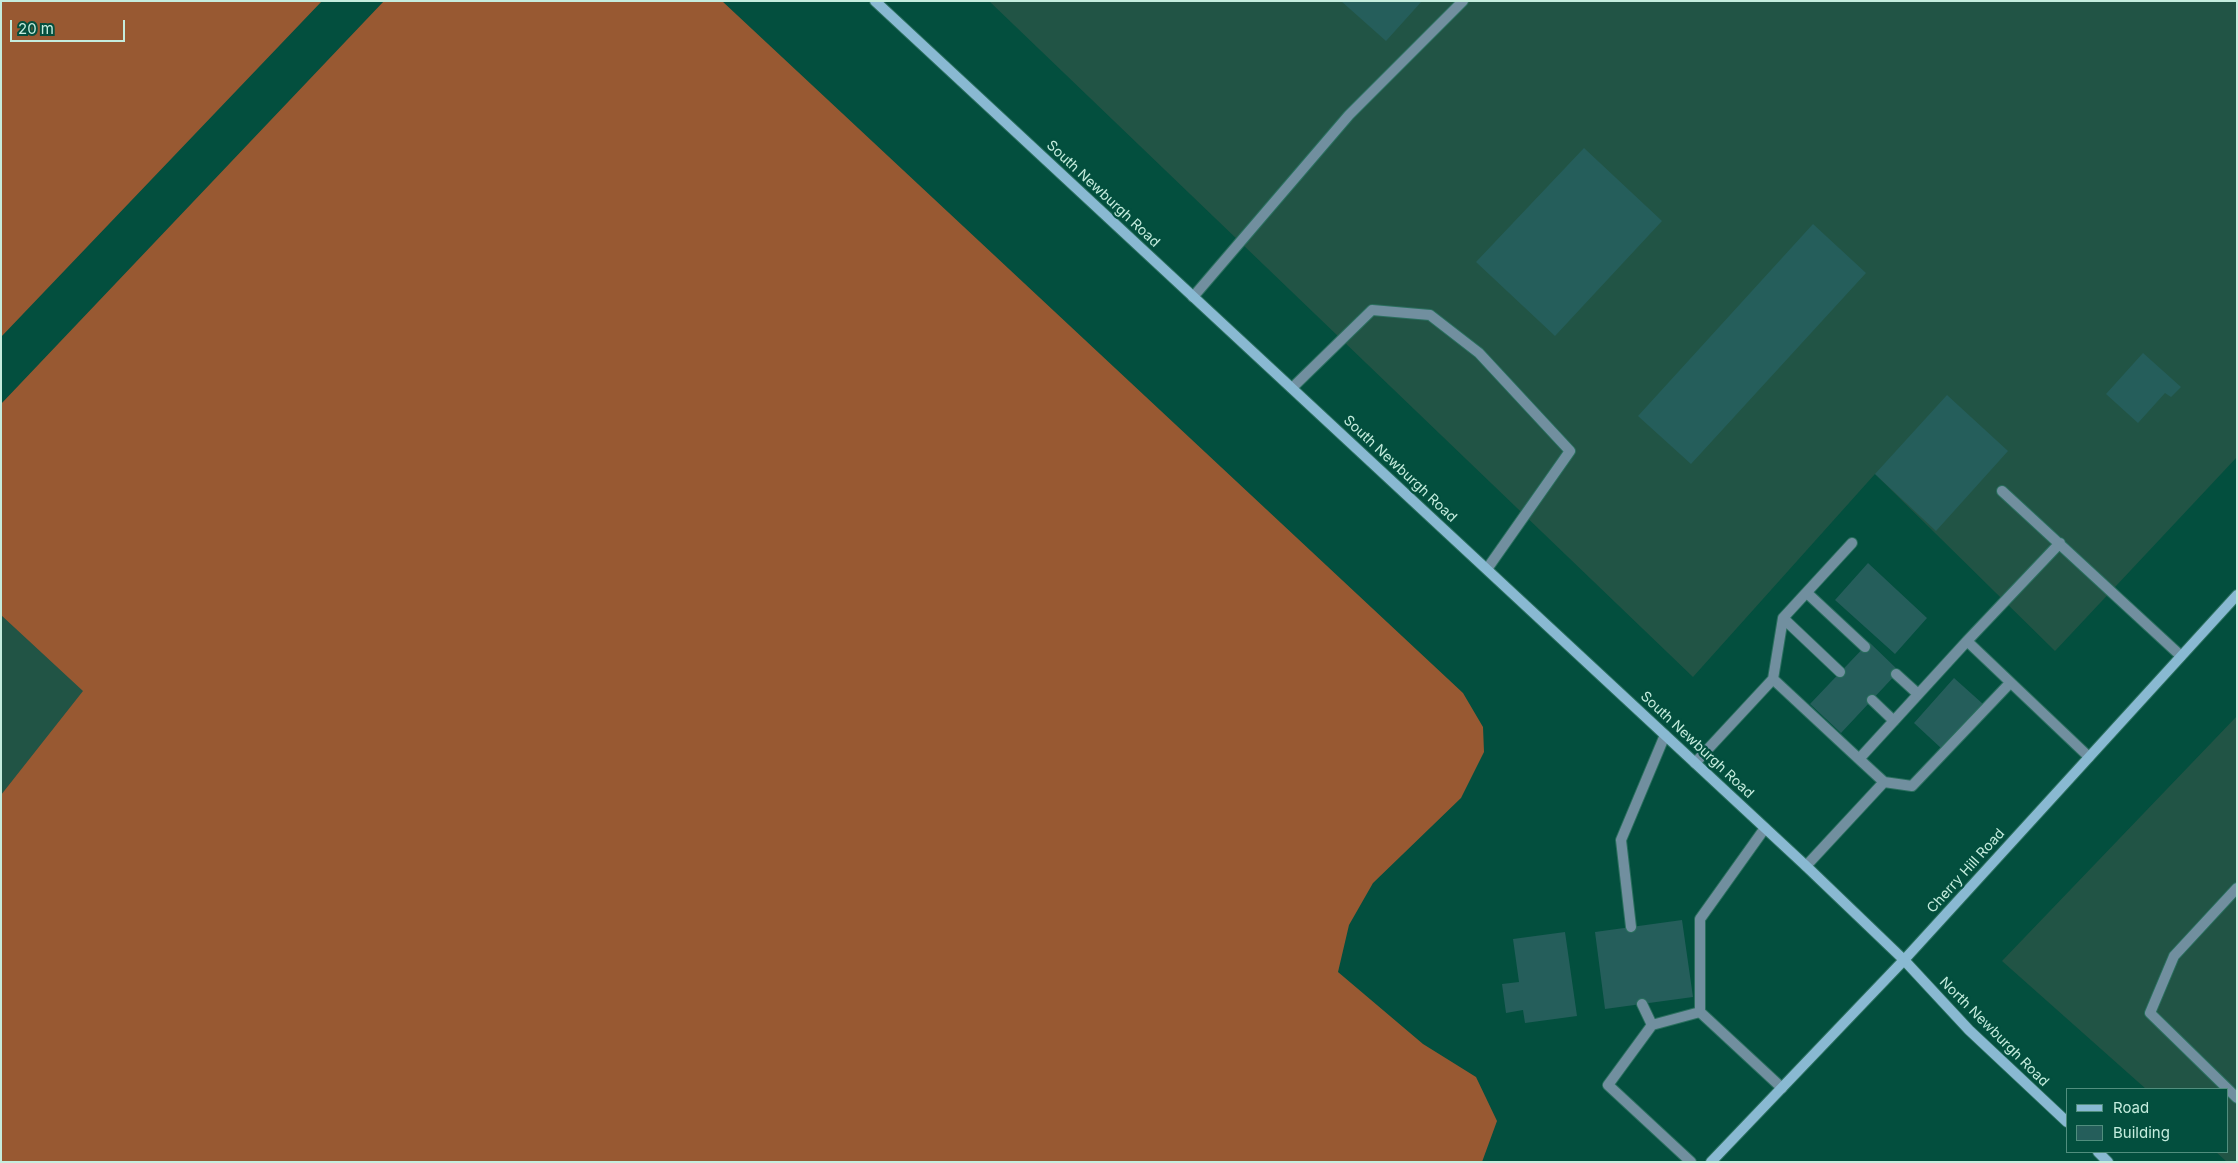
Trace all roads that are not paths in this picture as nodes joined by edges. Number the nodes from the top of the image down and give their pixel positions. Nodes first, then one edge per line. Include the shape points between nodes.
1 (875, 1) edge
2 (1463, 1) edge
3 (1193, 297) junction
4 (1292, 388) junction
5 (2002, 491) dead end
6 (1852, 543) dead end
7 (2060, 543) junction
8 (1487, 569) junction
9 (1807, 593) junction
10 (2237, 595) edge
11 (1783, 618) junction
12 (1967, 641) junction
13 (1865, 647) dead end
14 (2181, 656) junction
15 (1840, 672) dead end
16 (1896, 674) dead end
17 (1773, 679) junction
18 (2010, 683) junction
19 (1918, 694) junction
20 (1872, 700) dead end
21 (1894, 721) junction
22 (1666, 735) junction
23 (2089, 757) junction
24 (1859, 759) junction
25 (1695, 762) junction
26 (1884, 782) junction
27 (1765, 828) junction
28 (1806, 866) junction
29 (2237, 888) edge
30 (1631, 927) dead end
31 (1904, 960) junction
32 (1642, 1004) dead end
33 (1700, 1012) junction
34 (1652, 1024) junction
35 (1782, 1088) junction
36 (2227, 1088) edge
37 (2228, 1089) edge
38 (2237, 1098) edge
39 (2066, 1121) edge
40 (2099, 1153) edge
41 (1691, 1162) edge
42 (1711, 1162) edge
43 (2108, 1162) edge

1 - 3 main road, South Newburgh Road
2 - 3 lane via 1348,115
3 - 4 main road, South Newburgh Road
4 - 8 main road, South Newburgh Road
4 - 8 lane via 1372,310 1430,316 1479,353 1570,451
5 - 7 lane
6 - 9 lane
7 - 12 lane
7 - 14 lane
8 - 22 main road, South Newburgh Road
9 - 11 lane
9 - 13 lane
10 - 14 main road, Cherry Hill Road
11 - 15 lane
11 - 17 lane
12 - 18 lane
12 - 19 lane
14 - 23 main road, Cherry Hill Road
16 - 19 lane
17 - 24 lane
17 - 25 lane
18 - 23 lane
18 - 26 lane via 1912,786
19 - 21 lane
20 - 21 lane
21 - 24 lane
22 - 25 main road, South Newburgh Road
22 - 30 lane via 1621,840
23 - 31 main road, Cherry Hill Road
24 - 26 lane
25 - 27 main road, South Newburgh Road
26 - 28 lane
27 - 28 main road, South Newburgh Road
27 - 33 lane via 1700,919
28 - 31 main road, South Newburgh Road
29 - 36 lane via 2174,956 2150,1013
31 - 35 main road, Cherry Hill Road
31 - 39 main road, North Newburgh Road via 1969,1030
32 - 34 lane
33 - 34 lane
33 - 35 lane
34 - 41 lane via 1608,1085
35 - 42 main road, Cherry Hill Road
37 - 38 lane
40 - 43 main road

